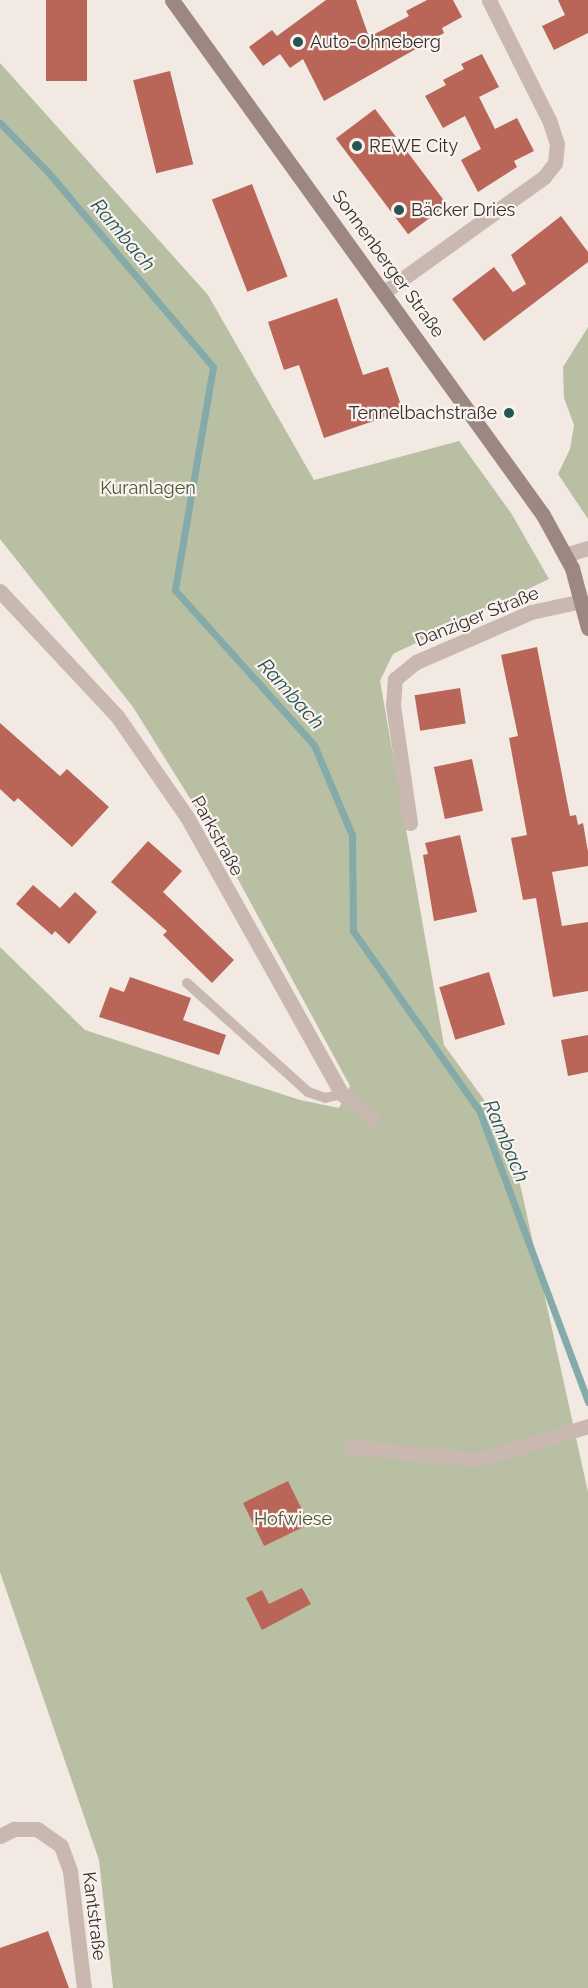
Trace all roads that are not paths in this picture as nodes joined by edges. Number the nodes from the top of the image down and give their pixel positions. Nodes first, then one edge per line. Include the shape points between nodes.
1 (172, 0) edge
2 (489, 0) edge
3 (384, 292) junction
4 (588, 548) edge
5 (565, 555) junction
6 (0, 591) edge
7 (582, 601) junction
8 (588, 628) edge
9 (410, 823) dead end
10 (188, 983) dead end
11 (342, 1094) junction
12 (373, 1118) dead end
13 (583, 1428) edge
14 (352, 1447) dead end
15 (0, 1836) edge
16 (84, 1988) edge

1 - 3 main road, Sonnenberger Straße
2 - 3 street via 549,120 557,144 555,163 544,177
3 - 5 main road, Sonnenberger Straße via 526,491
4 - 5 street
5 - 7 main road
6 - 11 street, Parkstraße via 117,716 187,817
7 - 8 main road
7 - 9 street, Danziger Straße via 520,617 416,662 395,679 393,705
10 - 11 lane via 308,1092 325,1098
11 - 12 street, Parkstraße
13 - 14 street via 477,1460
15 - 16 street, Kantstraße via 14,1829 37,1829 61,1846 70,1871

